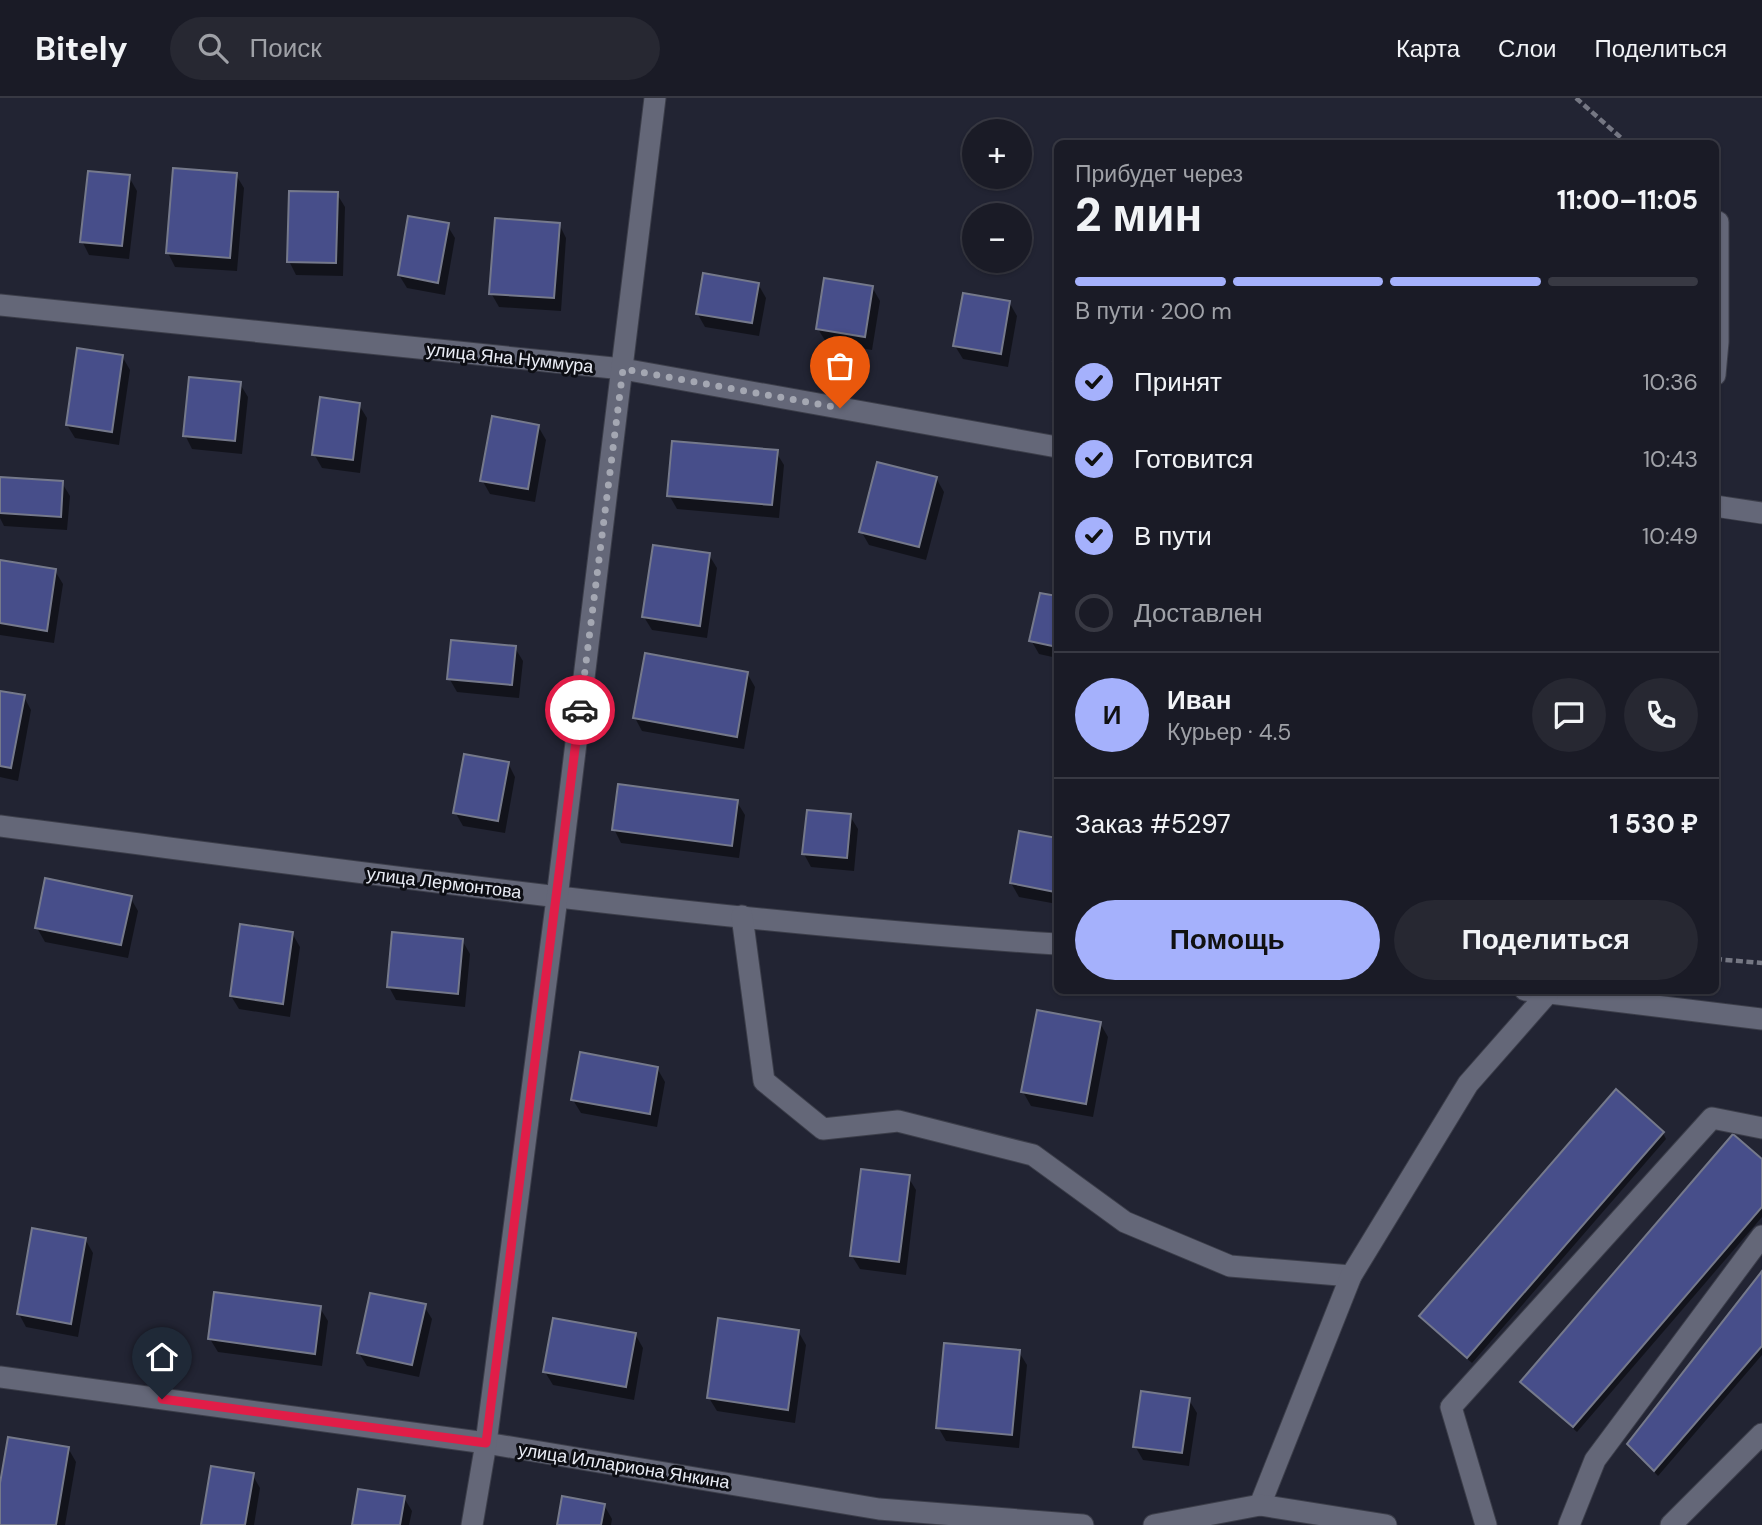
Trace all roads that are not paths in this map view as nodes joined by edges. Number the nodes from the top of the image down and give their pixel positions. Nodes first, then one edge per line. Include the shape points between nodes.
1 (655, 98) edge
2 (0, 305) edge
3 (623, 369) junction
4 (1054, 446) edge
5 (1719, 507) edge
6 (1762, 513) edge
7 (0, 826) edge
8 (557, 898) junction
9 (742, 916) junction
10 (1054, 944) edge
11 (1547, 994) edge
12 (1576, 994) edge
13 (1631, 996) edge
14 (1762, 1019) edge
15 (1762, 1128) edge
16 (1762, 1236) edge
17 (1352, 1276) junction
18 (0, 1377) edge
19 (1762, 1434) edge
20 (486, 1443) junction
21 (1259, 1505) junction
22 (472, 1525) edge
23 (1083, 1525) edge
24 (1154, 1525) edge
25 (1386, 1525) edge
26 (1486, 1525) edge
27 (1569, 1525) edge
28 (1671, 1525) edge

1 - 3 street
2 - 3 street, улица Яна Нуммура
3 - 4 street, улица Яна Нуммура
3 - 8 street
5 - 6 street
7 - 8 street, улица Лермонтова
8 - 9 street, улица Лермонтова
8 - 20 street
9 - 10 street, улица Лермонтова
9 - 17 street via 764,1081 823,1129 898,1121 1033,1155 1125,1222 1230,1266
11 - 17 street via 1468,1084
12 - 13 street
13 - 14 street
15 - 26 street via 1712,1118 1451,1407
16 - 27 street via 1595,1460
17 - 21 street
18 - 20 street, улица Иллариона Янкина
19 - 28 street
20 - 22 street
20 - 23 street, улица Иллариона Янкина via 879,1509
21 - 24 street
21 - 25 street

